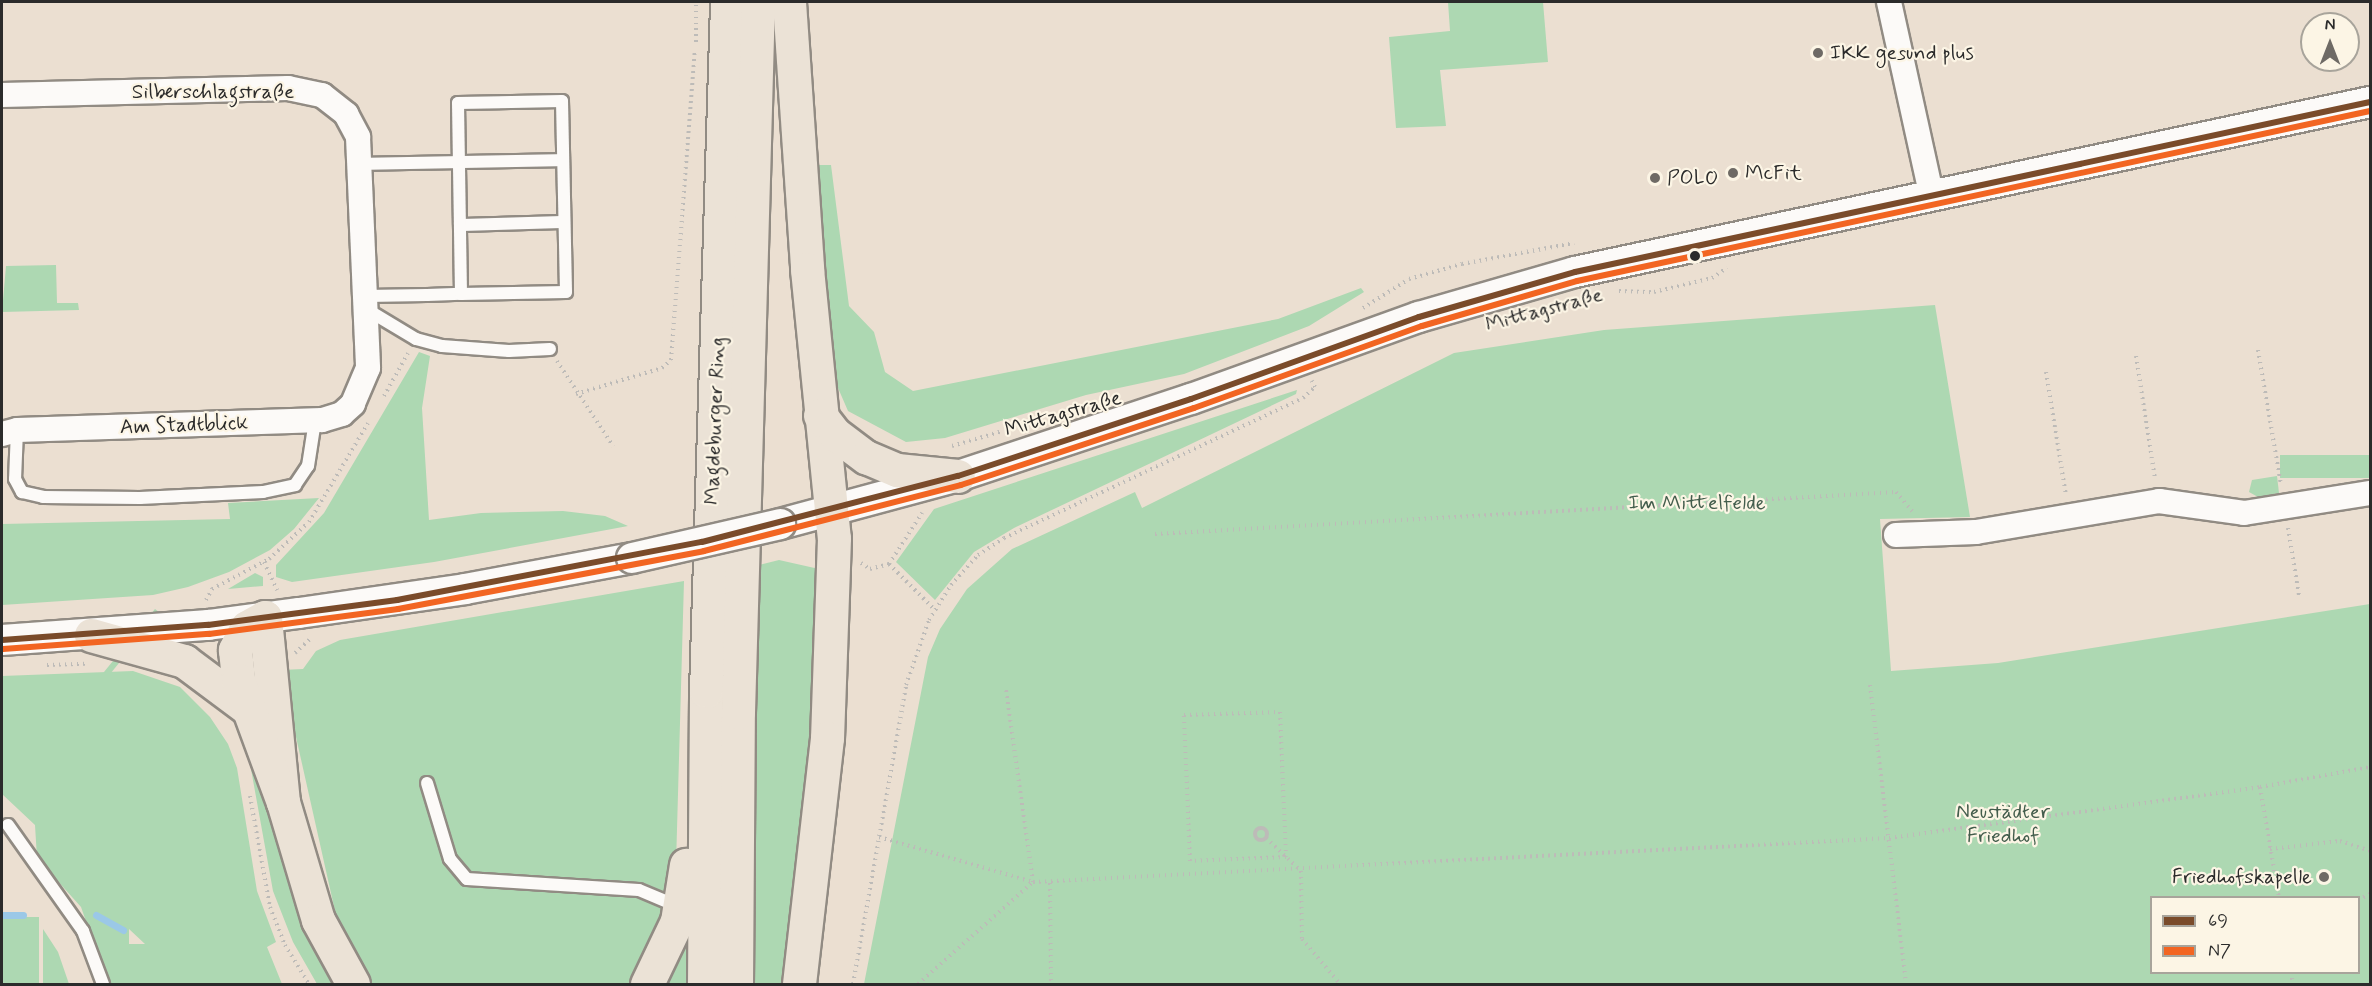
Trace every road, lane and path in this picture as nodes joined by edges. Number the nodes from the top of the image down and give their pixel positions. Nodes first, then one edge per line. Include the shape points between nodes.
1 (696, 2) edge
2 (727, 2) edge
3 (758, 2) edge
4 (789, 2) edge
5 (1889, 2) edge
6 (2, 95) edge
7 (2370, 102) edge
8 (563, 160) junction
9 (459, 162) junction
10 (362, 164) junction
11 (1932, 197) junction
12 (564, 222) junction
13 (460, 225) junction
14 (1556, 246) dead end
15 (1729, 266) dead end
16 (1611, 291) dead end
17 (462, 294) junction
18 (366, 302) junction
19 (1353, 314) dead end
20 (416, 339) junction
21 (550, 349) joint
22 (2258, 350) dead end
23 (2136, 356) dead end
24 (2046, 372) dead end
25 (1322, 375) dead end
26 (1311, 378) junction
27 (1300, 382) dead end
28 (576, 394) junction
29 (370, 397) junction
30 (820, 415) junction
31 (371, 418) dead end
32 (315, 421) junction
33 (1009, 429) dead end
34 (9, 432) edge
35 (613, 446) dead end
36 (951, 462) junction
37 (2370, 494) edge
38 (2159, 501) junction
39 (2284, 507) junction
40 (925, 509) dead end
41 (831, 510) junction
42 (2070, 517) junction
43 (1917, 518) dead end
44 (1155, 534) dead end
45 (1896, 535) dead end
46 (858, 557) dead end
47 (264, 562) junction
48 (889, 564) junction
49 (2299, 595) dead end
50 (206, 598) dead end
51 (271, 604) junction
52 (934, 609) junction
53 (92, 635) junction
54 (2, 640) edge
55 (1870, 685) dead end
56 (1006, 690) dead end
57 (706, 691) junction
58 (247, 708) junction
59 (2370, 767) edge
60 (427, 783) dead end
61 (2260, 787) junction
62 (248, 790) dead end
63 (283, 802) junction
64 (8, 825) dead end
65 (879, 837) junction
66 (1266, 838) dead end
67 (1889, 838) junction
68 (2270, 849) junction
69 (2370, 851) edge
70 (1286, 857) junction
71 (1301, 871) junction
72 (1033, 882) junction
73 (1050, 883) junction
74 (2279, 896) edge
75 (681, 908) junction
76 (103, 984) edge
77 (309, 984) edge
78 (352, 984) edge
79 (648, 984) edge
80 (704, 984) edge
81 (736, 984) edge
82 (799, 984) edge
83 (853, 984) edge
84 (918, 984) edge
85 (1051, 984) edge
86 (1340, 984) edge
87 (1906, 984) edge

1 - 28 path via 671,360 662,368
2 - 57 highway, Magdeburger Ring
3 - 81 highway, Magdeburger Ring via 738,712
4 - 30 highway via 790,72
5 - 11 street
6 - 10 street, Silberschlagstraße via 300,91 322,95 346,114 358,137
7 - 11 street, Mittagstraße
8 - 9 lane
8 - 9 lane via 562,101 550,101 458,103
8 - 12 lane
9 - 10 lane
9 - 13 lane
10 - 18 street, Silberschlagstraße
11 - 36 street, Mittagstraße via 1527,285 1419,317 1191,399
12 - 13 lane
12 - 17 lane via 566,292
13 - 17 lane
14 - 19 path via 1462,264 1409,279
15 - 16 path, Mittagstraße via 1713,278 1654,292
17 - 18 lane
18 - 20 lane
18 - 29 street, Silberschlagstraße
20 - 21 lane via 442,346
20 - 29 path
21 - 28 path
22 - 39 path
23 - 38 path
24 - 42 path
25 - 26 path
26 - 27 path
26 - 52 path via 1315,387 1303,398 1004,538 970,563
28 - 35 path
29 - 32 street, Am Stadtblick via 342,414
30 - 36 highway via 835,434 866,457 897,470
30 - 41 highway
31 - 47 path via 315,514
32 - 34 street, Am Stadtblick
32 - 34 lane via 310,459 294,485 263,492 140,498 43,497 22,492 15,479
33 - 36 path, Mittagstraße
36 - 41 street, Mittagstraße
37 - 39 street
38 - 39 street via 2244,513
38 - 42 street
39 - 49 path
40 - 48 path
41 - 51 street, Mittagstraße, bridge via 632,558 454,591
41 - 82 highway via 831,692
42 - 45 street via 1976,532
43 - 44 path via 1896,492
46 - 48 path via 870,568
47 - 50 path via 212,589
47 - 51 path
48 - 52 path
51 - 53 street, Mittagstraße
51 - 58 highway via 247,627 235,650 238,680
51 - 63 highway
52 - 65 path via 906,685
53 - 54 street, Mittagstraße
53 - 58 highway via 184,661
55 - 67 path
56 - 72 path
57 - 75 highway via 690,727
57 - 80 highway, Magdeburger Ring
58 - 63 highway
59 - 61 path
60 - 75 lane via 450,859 467,879 639,890
61 - 67 path
61 - 68 path
62 - 77 path via 270,907 285,945
63 - 78 highway via 318,920
64 - 76 lane via 83,931
65 - 72 path
65 - 83 path
66 - 70 path
67 - 71 path
67 - 87 path
68 - 69 path via 2340,841
68 - 74 path
70 - 70 path via 1190,861 1184,716 1280,712
70 - 71 path
71 - 73 path
71 - 86 path via 1302,939
72 - 73 path
72 - 84 path
73 - 85 path
75 - 79 highway via 670,942

